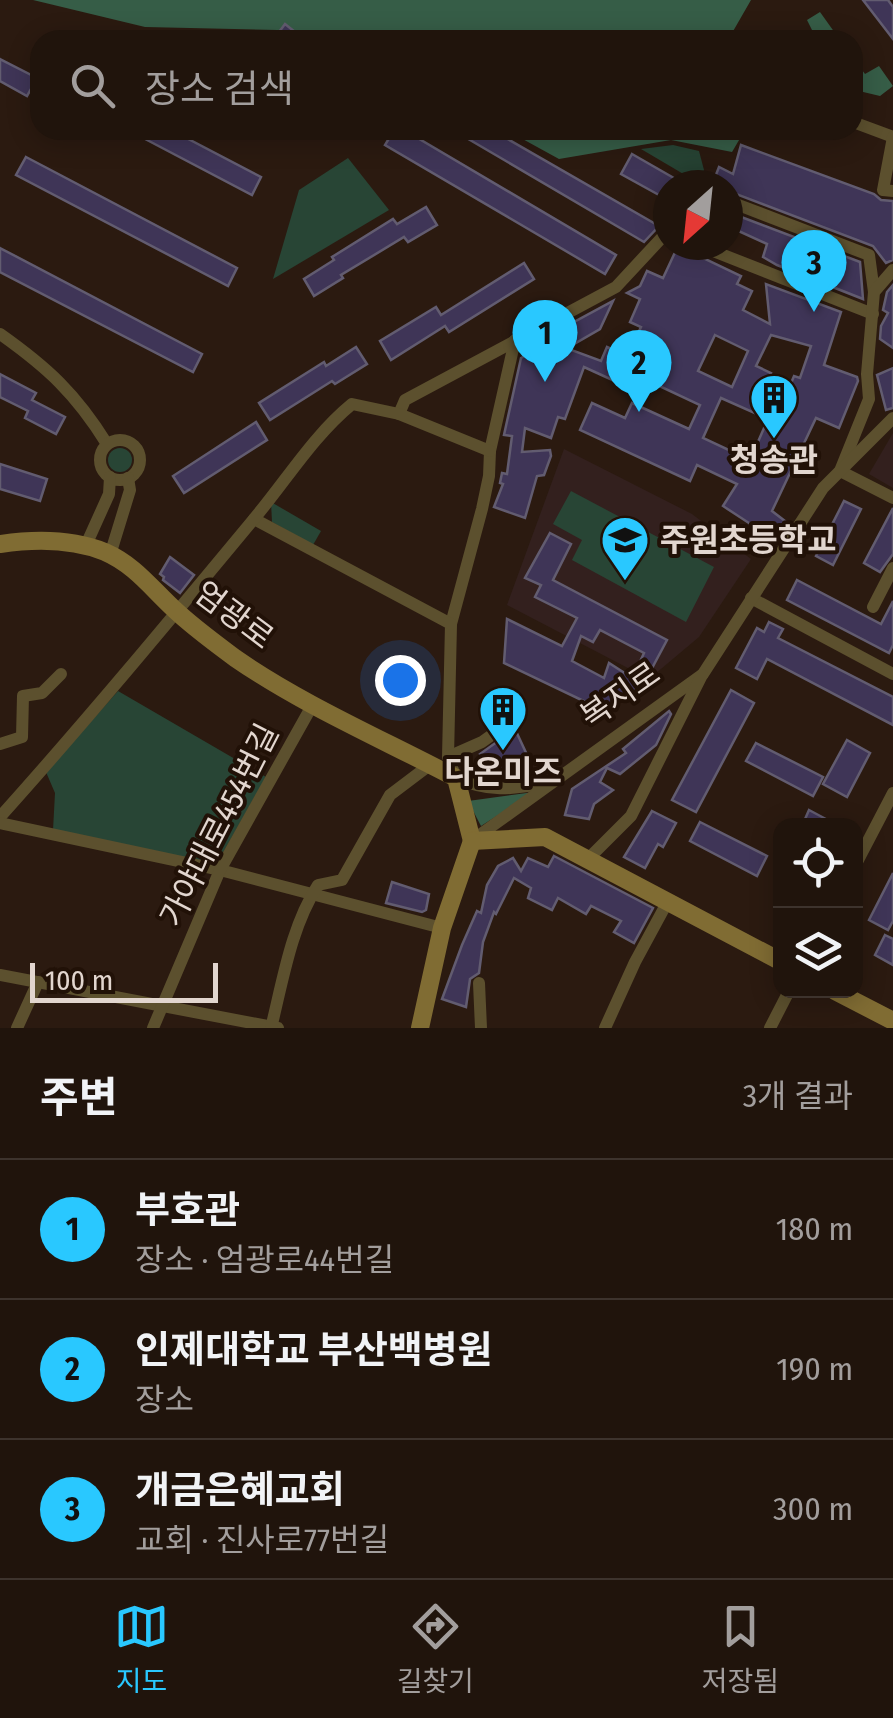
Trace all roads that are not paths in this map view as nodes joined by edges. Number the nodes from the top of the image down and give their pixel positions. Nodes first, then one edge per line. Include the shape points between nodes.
1 (863, 126) edge
2 (893, 137) edge
3 (893, 192) edge
4 (743, 207) edge
5 (653, 248) edge
6 (736, 260) edge
7 (893, 270) edge
8 (874, 292) junction
9 (873, 314) junction
10 (0, 334) edge
11 (516, 340) junction
12 (399, 414) junction
13 (893, 418) edge
14 (107, 444) junction
15 (490, 451) junction
16 (840, 471) junction
17 (110, 477) junction
18 (128, 478) junction
19 (893, 498) edge
20 (254, 519) junction
21 (86, 545) junction
22 (5, 547) edge
23 (110, 554) junction
24 (893, 568) edge
25 (751, 598) junction
26 (873, 607) dead end
27 (175, 611) junction
28 (451, 624) junction
29 (60, 674) dead end
30 (703, 674) junction
31 (893, 674) edge
32 (313, 704) junction
33 (505, 707) dead end
34 (0, 744) edge
35 (439, 761) junction
36 (456, 778) junction
37 (550, 783) junction
38 (893, 793) edge
39 (0, 820) edge
40 (472, 841) junction
41 (863, 851) edge
42 (589, 858) junction
43 (220, 870) junction
44 (312, 894) junction
45 (668, 901) junction
46 (442, 928) junction
47 (773, 957) edge
48 (0, 975) edge
49 (38, 982) junction
50 (480, 983) dead end
51 (785, 998) edge
52 (851, 998) edge
53 (162, 1006) junction
54 (893, 1021) edge
55 (17, 1028) edge
56 (153, 1028) edge
57 (274, 1028) edge
58 (420, 1028) edge
59 (482, 1028) edge
60 (605, 1028) edge
61 (770, 1028) edge

1 - 2 street
2 - 3 street via 883,190
4 - 8 street via 869,255
5 - 11 street via 616,286
6 - 9 street
7 - 8 street
8 - 9 street
9 - 16 street via 869,399
10 - 14 street via 46,366
11 - 12 street via 405,400
11 - 15 street
12 - 15 street
12 - 20 street via 352,404
13 - 16 street, 복지로
14 - 17 street via 100,461
14 - 18 street via 119,440 136,447 140,464
15 - 28 street via 490,476
16 - 19 street
16 - 25 street, 복지로
17 - 18 street
17 - 21 street
18 - 23 street
20 - 27 street
20 - 28 street
21 - 22 main road, 엄광로
21 - 23 main road, 엄광로
23 - 27 main road, 엄광로
24 - 26 street
25 - 30 street, 복지로
25 - 31 street
27 - 32 main road, 엄광로
27 - 39 street
28 - 35 street
29 - 34 street via 42,693 23,696 22,737
30 - 37 street, 복지로
30 - 42 street via 631,816
32 - 35 main road, 엄광로
32 - 43 street, 가야대로454번길
33 - 35 street via 507,724
35 - 36 main road, 엄광로
35 - 44 street via 390,795 342,880 318,885
36 - 37 street via 505,790
36 - 40 main road
37 - 40 street, 복지로
38 - 41 street
39 - 43 street
40 - 42 main road via 546,837
40 - 46 main road
42 - 45 main road
43 - 44 street
43 - 53 street, 가야대로454번길
44 - 46 street
44 - 57 street via 300,915
45 - 47 main road
45 - 60 street
46 - 58 main road
48 - 49 street
49 - 53 street
49 - 55 street
50 - 59 street
51 - 61 street
52 - 54 main road
53 - 56 street, 가야대로454번길
53 - 57 street

